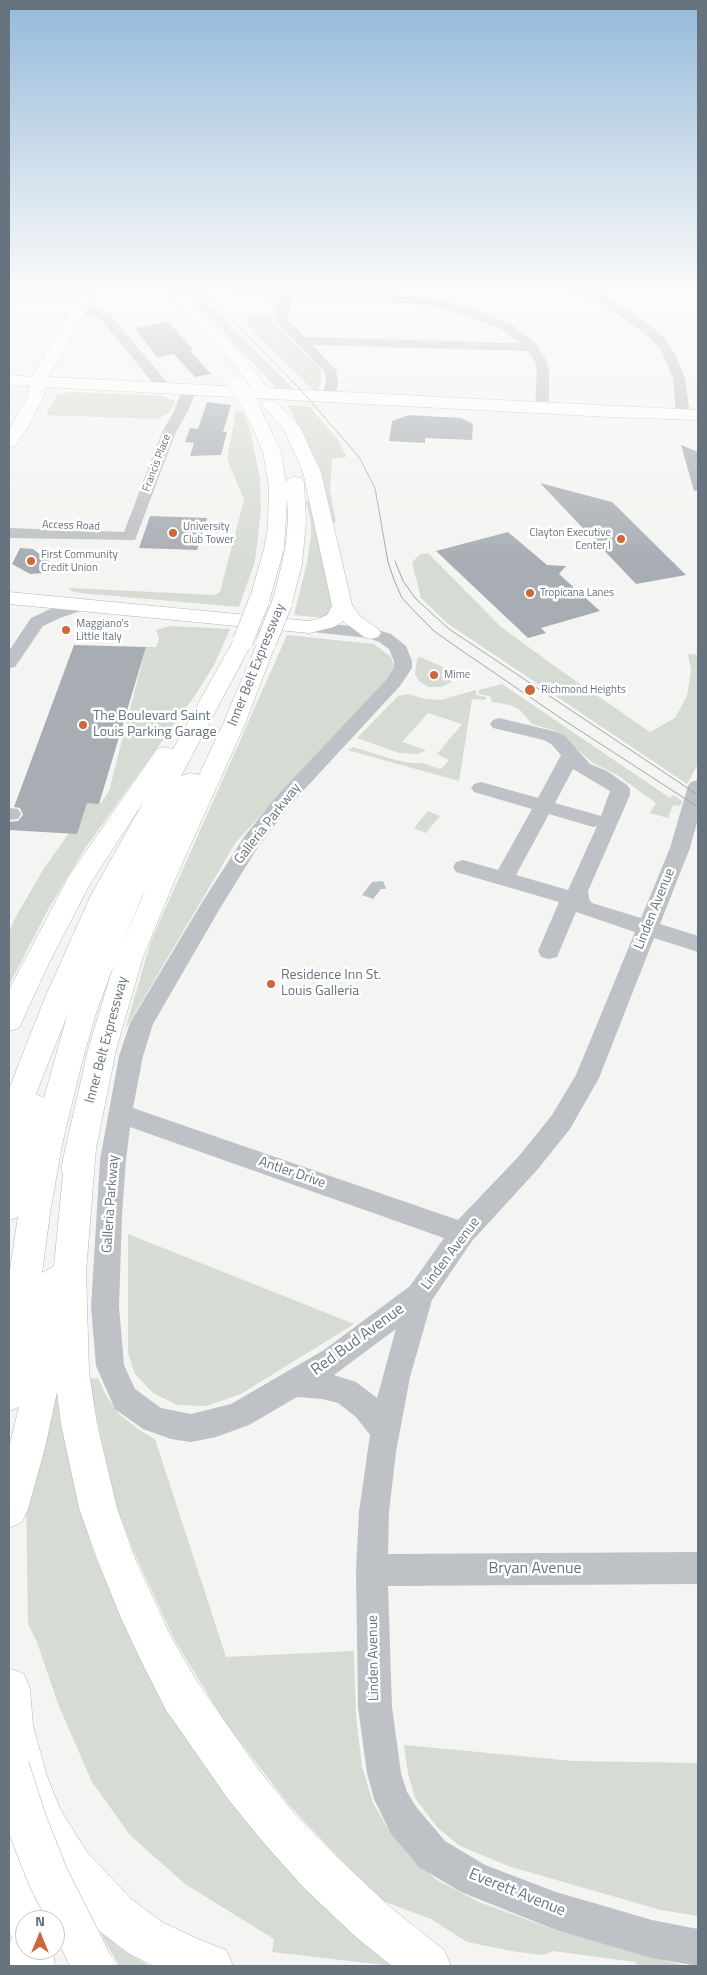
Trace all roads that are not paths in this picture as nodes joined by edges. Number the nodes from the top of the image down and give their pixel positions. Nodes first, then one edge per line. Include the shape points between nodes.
1 (39, 378) edge
2 (156, 378) edge
3 (252, 378) edge
4 (331, 378) edge
5 (543, 378) edge
6 (679, 378) edge
7 (9, 380) edge
8 (234, 380) dead end
9 (37, 382) junction
10 (89, 385) junction
11 (166, 390) junction
12 (189, 391) junction
13 (328, 398) junction
14 (270, 405) junction
15 (542, 409) junction
16 (29, 410) junction
17 (691, 415) edge
18 (9, 416) edge
19 (9, 442) edge
20 (9, 524) edge
21 (9, 533) edge
22 (131, 533) junction
23 (9, 598) edge
24 (34, 601) junction
25 (80, 606) junction
26 (342, 606) junction
27 (37, 622) junction
28 (308, 627) junction
29 (371, 634) junction
30 (256, 647) junction
31 (9, 663) edge
32 (210, 702) junction
33 (499, 724) dead end
34 (571, 755) junction
35 (698, 786) edge
36 (481, 788) dead end
37 (543, 806) junction
38 (593, 820) dead end
39 (463, 867) dead end
40 (503, 879) junction
41 (574, 899) junction
42 (646, 928) junction
43 (698, 944) edge
44 (549, 952) dead end
45 (58, 1000) junction
46 (9, 1020) edge
47 (120, 1113) junction
48 (9, 1126) edge
49 (80, 1149) junction
50 (9, 1206) edge
51 (463, 1233) junction
52 (420, 1295) junction
53 (296, 1383) junction
54 (9, 1394) edge
55 (153, 1419) joint
56 (385, 1431) junction
57 (9, 1509) edge
58 (698, 1568) edge
59 (372, 1570) junction
60 (10, 1728) edge
61 (384, 1773) joint
62 (24, 1910) edge
63 (698, 1948) edge
64 (93, 1966) edge
65 (210, 1966) edge
66 (428, 1966) edge

1 - 9 main road
2 - 11 street
3 - 14 main road, Inner Belt Expressway
4 - 13 street
5 - 15 street
6 - 17 street
7 - 9 main road
8 - 30 main road, Inner Belt Expressway, bridge via 250,404 272,452 278,486 274,548 259,601
9 - 10 main road
9 - 16 main road via 36,396
9 - 18 main road via 25,389
10 - 11 main road
10 - 16 main road via 56,392
11 - 12 main road
12 - 13 main road
12 - 22 street, Francis Place via 169,432
13 - 15 main road
14 - 26 main road via 292,427 312,472
14 - 30 main road, Inner Belt Expressway, bridge via 287,444 293,472 297,500 295,542 282,603
15 - 17 main road
16 - 19 main road
20 - 22 street, Access Road
21 - 22 street, Access Road
23 - 24 main road, Galleria Parkway
24 - 25 main road, Galleria Parkway
24 - 27 street
25 - 27 street
25 - 28 main road, Galleria Parkway
26 - 28 main road via 334,620
26 - 29 main road
27 - 31 street
28 - 29 street, Galleria Parkway
29 - 47 street, Galleria Parkway via 397,646 402,661 400,674 283,800 251,842 210,906 142,1023 131,1056
30 - 32 main road, Inner Belt Expressway
30 - 49 main road, Inner Belt Expressway via 234,724 130,957 102,1050
30 - 54 main road via 232,701 138,879 106,947 81,1016 63,1075 44,1164
32 - 45 main road, Inner Belt Expressway via 104,895
32 - 46 main road via 171,745 101,845 56,921
33 - 34 street via 550,736
34 - 37 street
34 - 41 street via 582,768 620,789
35 - 42 street, Linden Avenue via 680,848
36 - 37 street
37 - 38 street
37 - 40 street
39 - 40 street
40 - 41 street
41 - 42 street via 584,908
41 - 44 street
42 - 43 street
42 - 51 street, Linden Avenue via 587,1078 561,1122
45 - 48 main road
45 - 50 main road via 22,1140
47 - 51 street, Antler Drive
47 - 55 street, Galleria Parkway via 113,1160 105,1307 110,1366 125,1399
49 - 57 main road via 62,1227 38,1401
49 - 66 main road via 70,1272 72,1372 87,1465 116,1559 156,1649 181,1695 278,1827 373,1922
51 - 52 street, Linden Avenue
52 - 53 street, Red Bud Avenue via 334,1360
52 - 56 street, Linden Avenue via 396,1377
53 - 55 street, Red Bud Avenue via 239,1415 216,1423 191,1428
53 - 56 street, Red Bud Avenue via 346,1392 366,1407
56 - 59 street, Linden Avenue via 374,1512
58 - 59 street, Bryan Avenue
59 - 61 street, Linden Avenue via 375,1707
60 - 62 main road via 19,1874
60 - 64 main road, bridge via 26,1822 48,1877
60 - 65 main road via 44,1822 71,1868 115,1915 146,1938
61 - 63 street, Everett Avenue via 404,1822 432,1854 474,1879 556,1911 652,1939

